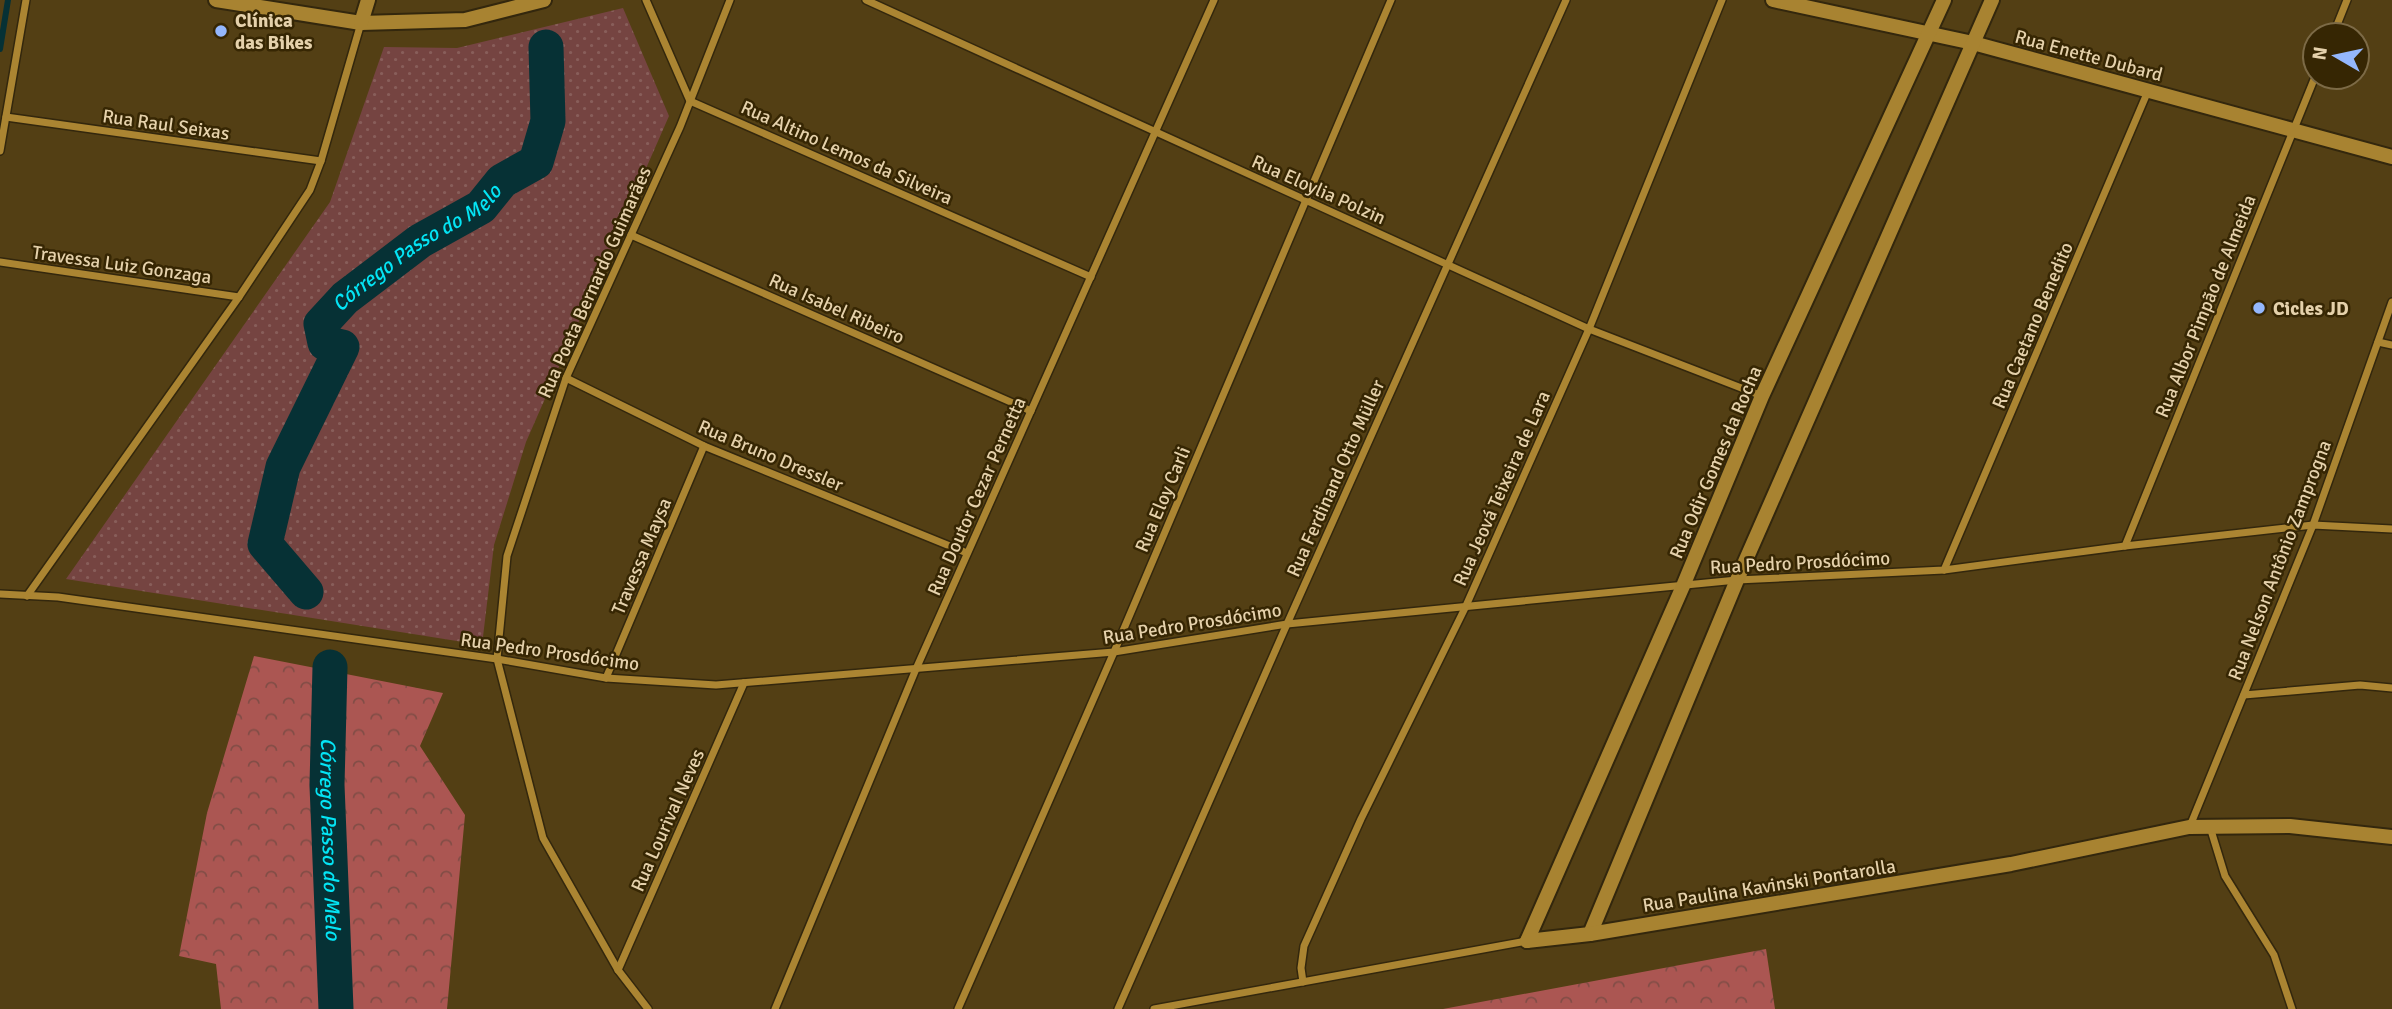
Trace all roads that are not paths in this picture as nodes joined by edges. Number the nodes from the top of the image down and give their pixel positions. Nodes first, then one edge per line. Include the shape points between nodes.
1 (26, 0) edge
2 (216, 0) edge
3 (368, 0) edge
4 (544, 0) edge
5 (646, 0) edge
6 (730, 0) edge
7 (866, 0) edge
8 (1214, 0) edge
9 (1391, 0) edge
10 (1566, 0) edge
11 (1722, 0) edge
12 (1773, 0) edge
13 (1944, 0) edge
14 (1992, 0) edge
15 (2347, 0) edge
16 (2339, 21) edge
17 (361, 23) junction
18 (1927, 34) junction
19 (1973, 43) junction
20 (2148, 91) junction
21 (2309, 91) edge
22 (690, 100) junction
23 (6, 117) junction
24 (2293, 131) junction
25 (1155, 132) junction
26 (0, 151) edge
27 (2392, 157) edge
28 (321, 161) junction
29 (1306, 201) junction
30 (631, 235) junction
31 (0, 262) edge
32 (1447, 265) junction
33 (1091, 277) junction
34 (239, 297) junction
35 (2392, 302) edge
36 (1589, 329) junction
37 (2378, 342) junction
38 (2392, 345) edge
39 (566, 378) junction
40 (1762, 396) junction
41 (1031, 411) junction
42 (704, 446) junction
43 (2313, 525) junction
44 (2392, 529) edge
45 (2125, 546) junction
46 (967, 553) junction
47 (1944, 570) junction
48 (1737, 580) junction
49 (1683, 586) junction
50 (0, 594) edge
51 (27, 596) junction
52 (1465, 608) junction
53 (1287, 624) junction
54 (1114, 652) junction
55 (498, 659) junction
56 (916, 669) junction
57 (606, 678) junction
58 (744, 683) junction
59 (2392, 688) edge
60 (2244, 695) junction
61 (2189, 827) junction
62 (2210, 827) junction
63 (2392, 837) edge
64 (1590, 934) junction
65 (1527, 941) junction
66 (618, 970) junction
67 (1303, 982) junction
68 (648, 1009) edge
69 (775, 1009) edge
70 (958, 1009) edge
71 (1118, 1009) edge
72 (1154, 1009) edge
73 (2292, 1009) edge

1 - 23 street
2 - 17 street
3 - 17 street
4 - 17 street via 465,20
5 - 22 street
6 - 22 street, Rua Poeta Bernardo Guimarães
7 - 25 street, Rua Eloylia Polzin
8 - 25 street, Rua Doutor Cezar Pernetta
9 - 29 street, Rua Eloy Carli
10 - 32 street, Rua Ferdinand Otto Müller
11 - 36 street, Rua Jeová Teixeira de Lara
12 - 18 street, Rua Enette Dubard
13 - 18 street, Rua Odir Gomes da Rocha
14 - 19 street
15 - 16 street
17 - 28 street
18 - 19 street, Rua Enette Dubard
18 - 40 street, Rua Odir Gomes da Rocha
19 - 20 street, Rua Enette Dubard
19 - 48 street
20 - 24 street, Rua Enette Dubard
20 - 47 street, Rua Caetano Benedito
21 - 24 street, Rua Albor Pimpão de Almeida
22 - 30 street, Rua Poeta Bernardo Guimarães
22 - 33 street, Rua Altino Lemos da Silveira
23 - 26 street
23 - 28 street, Rua Raul Seixas
24 - 27 street, Rua Enette Dubard
24 - 45 street, Rua Albor Pimpão de Almeida
25 - 29 street, Rua Eloylia Polzin
25 - 33 street, Rua Doutor Cezar Pernetta
28 - 34 street via 310,190
29 - 32 street, Rua Eloylia Polzin
29 - 54 street, Rua Eloy Carli
30 - 39 street, Rua Poeta Bernardo Guimarães
30 - 41 street, Rua Isabel Ribeiro
31 - 34 street, Travessa Luiz Gonzaga
32 - 36 street, Rua Eloylia Polzin
32 - 53 street, Rua Ferdinand Otto Müller
33 - 41 street, Rua Doutor Cezar Pernetta
34 - 51 street
35 - 37 street, Rua Nelson Antônio Zamprogna
36 - 40 street, Rua Eloylia Polzin
36 - 52 street, Rua Jeová Teixeira de Lara
37 - 38 street
37 - 43 street, Rua Nelson Antônio Zamprogna
39 - 42 street, Rua Bruno Dressler
39 - 55 street, Rua Poeta Bernardo Guimarães via 507,556
40 - 49 street, Rua Odir Gomes da Rocha
41 - 46 street, Rua Doutor Cezar Pernetta
42 - 46 street, Rua Bruno Dressler
42 - 57 street, Travessa Maysa
43 - 44 street, Rua Pedro Prosdócimo
43 - 45 street, Rua Pedro Prosdócimo
43 - 60 street, Rua Nelson Antônio Zamprogna
45 - 47 street, Rua Pedro Prosdócimo
46 - 56 street, Rua Doutor Cezar Pernetta
47 - 48 street, Rua Pedro Prosdócimo
48 - 49 street, Rua Pedro Prosdócimo
48 - 64 street
49 - 52 street, Rua Pedro Prosdócimo
49 - 65 street, Rua Odir Gomes da Rocha
50 - 51 street, Rua Pedro Prosdócimo
51 - 55 street, Rua Pedro Prosdócimo
52 - 53 street, Rua Pedro Prosdócimo
52 - 67 street, Rua Jeová Teixeira de Lara via 1304,946
53 - 54 street, Rua Pedro Prosdócimo
53 - 71 street, Rua Ferdinand Otto Müller
54 - 56 street, Rua Pedro Prosdócimo
54 - 70 street, Rua Eloy Carli
55 - 57 street, Rua Pedro Prosdócimo
55 - 66 street, Rua Poeta Bernardo Guimarães via 543,838
56 - 58 street, Rua Pedro Prosdócimo
56 - 69 street, Rua Doutor Cezar Pernetta
57 - 58 street, Rua Pedro Prosdócimo
58 - 66 street, Rua Lourival Neves
59 - 60 street via 2360,685
60 - 61 street, Rua Nelson Antônio Zamprogna
61 - 62 street, Rua Paulina Kavinski Pontarolla
61 - 64 street, Rua Paulina Kavinski Pontarolla via 2011,864
62 - 63 street, Rua Paulina Kavinski Pontarolla via 2290,826
62 - 73 street via 2225,876 2274,955
64 - 65 street, Rua Paulina Kavinski Pontarolla
65 - 67 street, Rua Paulina Kavinski Pontarolla
66 - 68 street, Rua Poeta Bernardo Guimarães
67 - 72 street, Rua Paulina Kavinski Pontarolla

